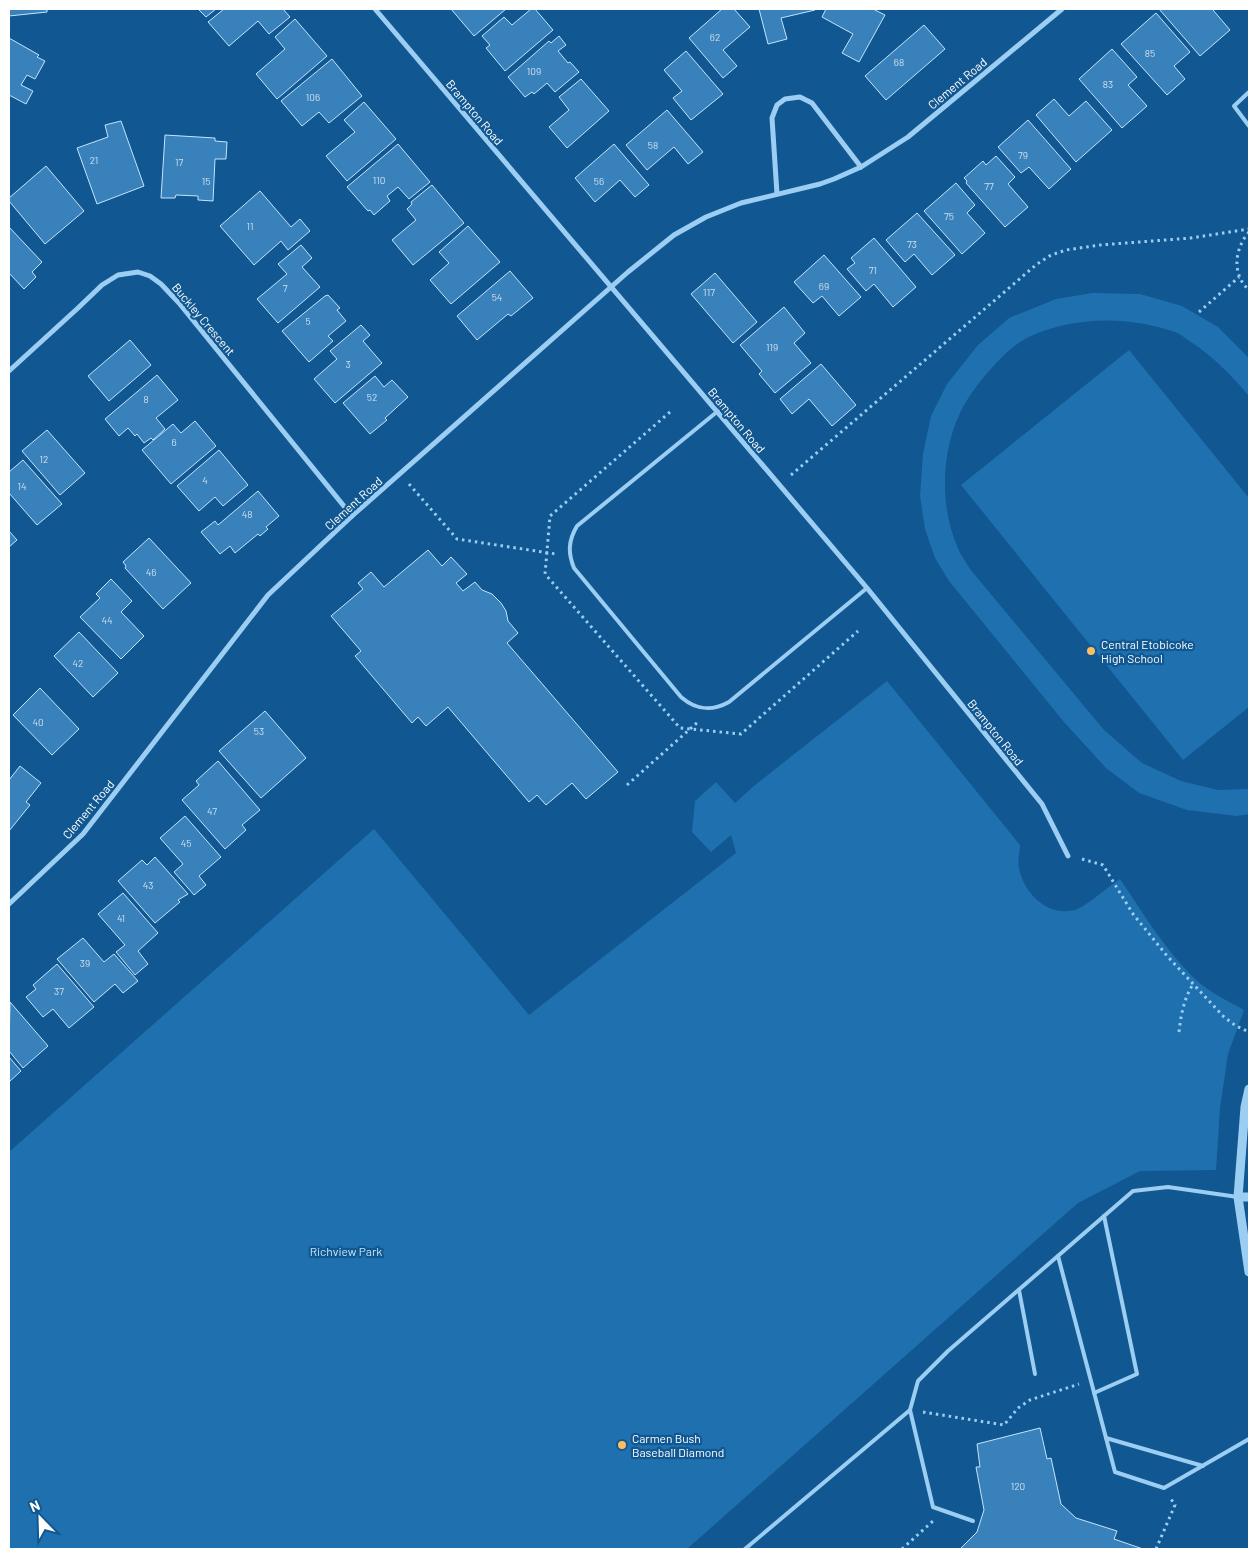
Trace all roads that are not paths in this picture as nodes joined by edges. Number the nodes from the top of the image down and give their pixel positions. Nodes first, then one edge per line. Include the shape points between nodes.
1 (375, 9) edge
2 (1062, 9) edge
3 (1249, 92) edge
4 (1249, 126) edge
5 (861, 167) junction
6 (777, 194) junction
7 (611, 287) junction
8 (9, 371) edge
9 (718, 412) junction
10 (352, 516) junction
11 (866, 588) junction
12 (1068, 856) road end
13 (9, 904) edge
14 (1249, 1089) edge
15 (1238, 1197) junction
16 (1249, 1197) edge
17 (1104, 1216) junction
18 (1058, 1256) junction
19 (1249, 1272) edge
20 (1019, 1290) junction
21 (1035, 1374) dead end
22 (1094, 1393) junction
23 (910, 1410) junction
24 (1106, 1438) junction
25 (1249, 1438) edge
26 (1203, 1466) junction
27 (973, 1521) dead end
28 (745, 1549) edge

1 - 7 street, Brampton Road
2 - 5 street, Clement Road via 908,137
3 - 4 lane via 1234,106
5 - 6 street, Clement Road via 827,182
5 - 6 street via 812,103 800,96 786,98 776,105 772,118
6 - 7 street, Clement Road via 706,216 674,235
7 - 9 street, Brampton Road
7 - 10 street, Clement Road
8 - 10 street, Buckley Crescent via 107,281 118,274 131,272 150,276 179,303
9 - 11 street, Brampton Road
9 - 11 lane via 577,526 570,542 574,568 681,697 696,706 712,709 729,702
10 - 13 street, Clement Road via 268,595 83,834
11 - 12 street, Brampton Road via 1042,804
14 - 15 street via 1244,1107
15 - 16 street
15 - 17 lane via 1168,1187 1133,1191
15 - 19 street
17 - 18 lane
17 - 22 lane via 1137,1374
18 - 20 lane
18 - 22 lane
20 - 21 lane
20 - 23 lane via 918,1381
22 - 24 lane
23 - 27 lane via 933,1506
23 - 28 lane
24 - 26 lane
24 - 26 lane via 1115,1472 1164,1488
25 - 26 lane

